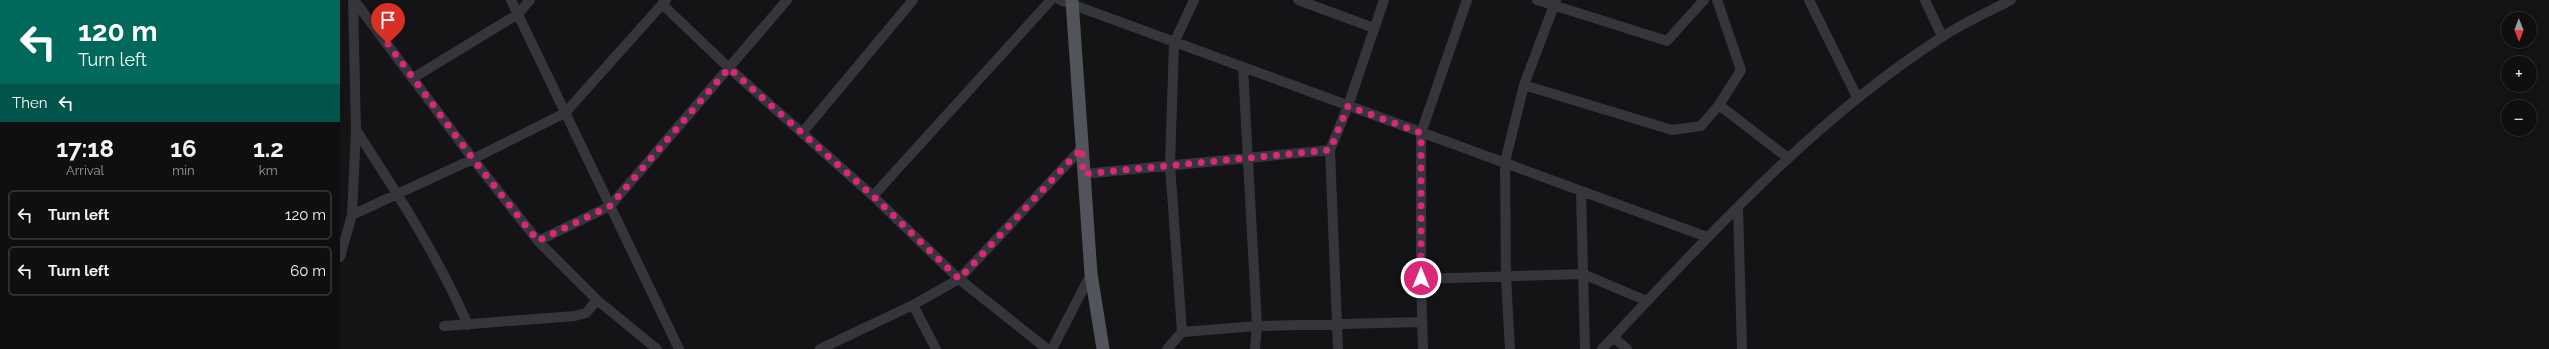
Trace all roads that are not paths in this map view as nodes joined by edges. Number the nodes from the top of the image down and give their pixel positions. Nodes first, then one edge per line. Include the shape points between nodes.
1 (354, 0) edge
2 (511, 0) edge
3 (530, 0) edge
4 (786, 0) edge
5 (913, 0) edge
6 (1051, 0) edge
7 (1060, 0) edge
8 (1194, 0) edge
9 (1298, 0) edge
10 (1384, 0) edge
11 (1467, 0) edge
12 (1537, 0) edge
13 (1704, 0) edge
14 (1716, 0) edge
15 (1809, 0) edge
16 (1925, 0) edge
17 (2011, 0) edge
18 (664, 2) edge
19 (1072, 3) edge
20 (1555, 3) edge
21 (518, 14) junction
22 (1374, 28) junction
23 (1942, 36) junction
24 (1174, 43) junction
25 (729, 68) junction
26 (1243, 68) junction
27 (413, 78) junction
28 (1524, 85) junction
29 (1857, 97) junction
30 (1719, 104) junction
31 (1348, 106) junction
32 (565, 113) junction
33 (356, 130) junction
34 (802, 133) junction
35 (1421, 133) junction
36 (1082, 148) junction
37 (1330, 150) junction
38 (1247, 157) junction
39 (1788, 158) junction
40 (473, 159) junction
41 (1505, 162) junction
42 (1170, 165) junction
43 (1083, 174) junction
44 (1581, 191) junction
45 (398, 194) junction
46 (873, 196) junction
47 (610, 206) junction
48 (1738, 207) junction
49 (352, 215) junction
50 (1707, 237) junction
51 (538, 241) junction
52 (340, 257) edge
53 (1091, 274) junction
54 (1583, 274) junction
55 (1506, 277) junction
56 (1421, 278) junction
57 (959, 279) junction
58 (597, 300) junction
59 (1648, 301) junction
60 (913, 306) junction
61 (1337, 322) junction
62 (1422, 322) junction
63 (468, 324) junction
64 (444, 326) dead end
65 (1257, 326) junction
66 (1182, 332) junction
67 (1613, 337) junction
68 (837, 346) edge
69 (657, 349) edge
70 (679, 349) edge
71 (820, 349) edge
72 (936, 349) edge
73 (1046, 349) edge
74 (1052, 349) edge
75 (1103, 349) edge
76 (1167, 349) edge
77 (1254, 349) edge
78 (1338, 349) edge
79 (1423, 349) edge
80 (1510, 349) edge
81 (1584, 349) edge
82 (1602, 349) edge
83 (1627, 349) edge
84 (1742, 349) edge

1 - 27 street
1 - 33 street
2 - 21 street
3 - 21 street
4 - 25 street
5 - 34 street
6 - 46 street
7 - 19 street
8 - 24 street
9 - 22 street
10 - 22 street
11 - 35 street
12 - 20 street
13 - 20 street via 1667,41
14 - 30 street via 1741,70
15 - 29 street
16 - 23 street
17 - 23 street
18 - 25 street
18 - 32 street
19 - 24 street
19 - 36 main road
20 - 28 street
21 - 27 street
21 - 32 street
22 - 31 street
23 - 29 street
24 - 26 street
24 - 42 street
25 - 34 street
25 - 47 street
26 - 31 street
26 - 38 street
27 - 40 street
28 - 30 street via 1672,130 1701,126
28 - 41 street
29 - 39 street
30 - 39 street
31 - 35 street
31 - 37 street
32 - 40 street
32 - 47 street
33 - 45 street
33 - 49 street
34 - 46 street
35 - 41 street
35 - 56 street
36 - 43 main road
36 - 57 street
37 - 38 street
37 - 61 street
38 - 42 street
38 - 65 street
39 - 48 street
40 - 45 street
40 - 51 street
41 - 44 street
41 - 55 street
42 - 43 street
42 - 66 street
43 - 53 main road
44 - 50 street
44 - 54 street
45 - 49 street
45 - 63 street via 450,284
46 - 57 street
47 - 51 street
47 - 70 street
48 - 50 street
48 - 84 street
49 - 52 street
50 - 59 street
51 - 58 street
53 - 74 street
53 - 75 main road
54 - 55 street
54 - 59 street
54 - 81 street
55 - 56 street
55 - 80 street
56 - 62 street
57 - 60 street
57 - 73 street
58 - 63 street via 586,313 575,316
58 - 69 street
59 - 67 street
60 - 68 street
60 - 72 street
61 - 62 street
61 - 65 street
61 - 78 street
62 - 79 street
63 - 64 street
65 - 66 street
65 - 77 street
66 - 76 street
67 - 82 street
67 - 83 street
68 - 71 street

